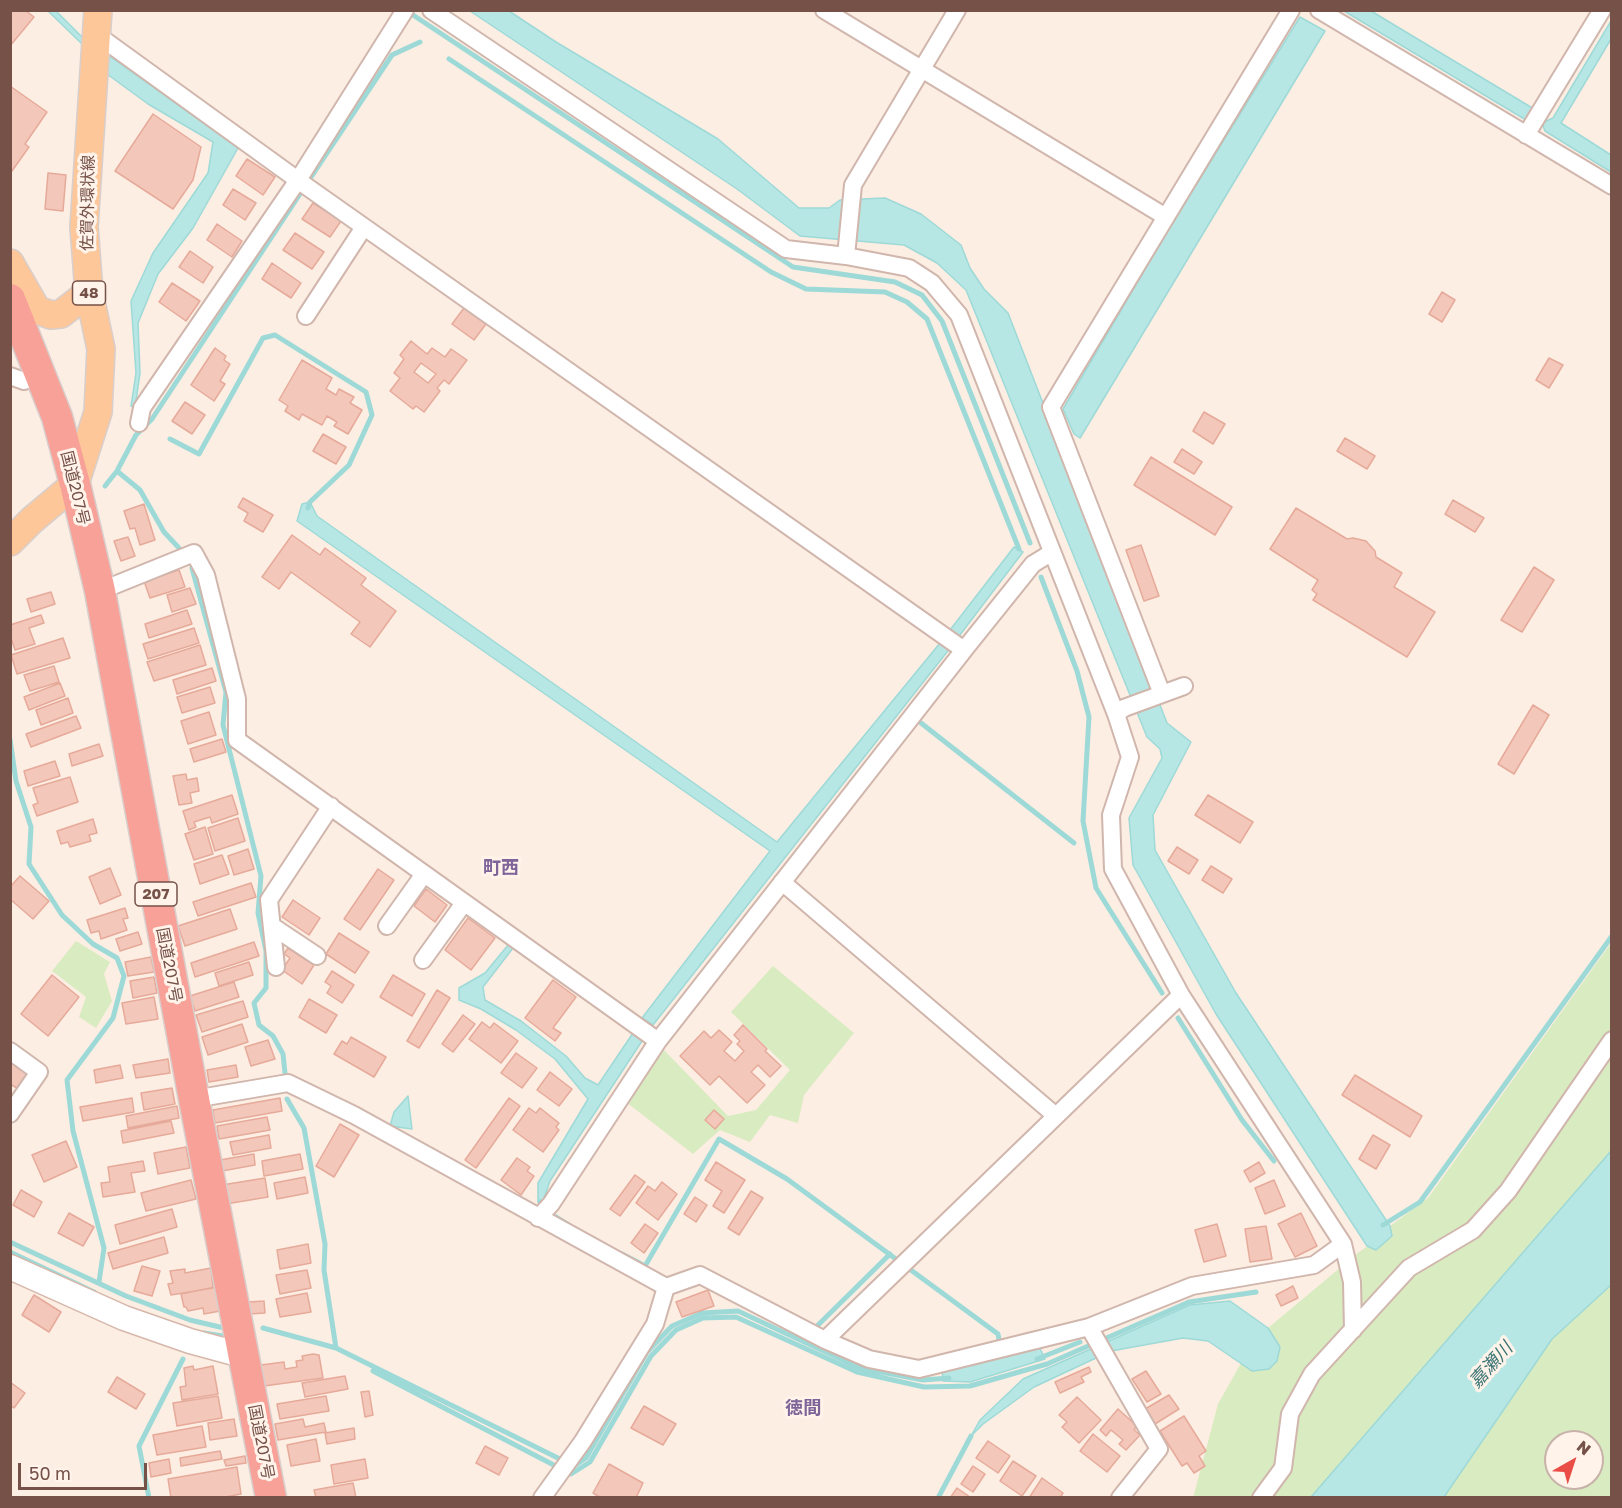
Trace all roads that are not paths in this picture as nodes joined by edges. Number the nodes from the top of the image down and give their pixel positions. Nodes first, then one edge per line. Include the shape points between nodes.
1 (405, 10) edge
2 (431, 10) edge
3 (824, 10) edge
4 (957, 10) edge
5 (1291, 10) edge
6 (1319, 10) edge
7 (1602, 10) edge
8 (97, 22) edge
9 (922, 68) junction
10 (1526, 135) junction
11 (298, 180) junction
12 (1611, 186) edge
13 (1166, 216) junction
14 (364, 227) junction
15 (846, 256) junction
16 (10, 263) edge
17 (89, 292) junction
18 (10, 299) edge
19 (306, 316) dead end
20 (40, 372) junction
21 (10, 376) edge
22 (138, 423) dead end
23 (75, 484) junction
24 (10, 542) edge
25 (1051, 553) junction
26 (100, 591) junction
27 (961, 648) junction
28 (1184, 687) dead end
29 (1161, 694) junction
30 (1120, 711) junction
31 (331, 806) junction
32 (424, 874) junction
33 (782, 882) junction
34 (464, 903) junction
35 (272, 926) junction
36 (387, 926) dead end
37 (317, 956) dead end
38 (423, 960) dead end
39 (276, 967) dead end
40 (1181, 995) junction
41 (647, 1033) junction
42 (1611, 1040) edge
43 (10, 1051) edge
44 (194, 1099) junction
45 (10, 1114) edge
46 (1056, 1116) junction
47 (538, 1218) junction
48 (1343, 1244) junction
49 (10, 1267) edge
50 (666, 1287) junction
51 (1353, 1330) junction
52 (1092, 1333) junction
53 (814, 1334) junction
54 (245, 1356) junction
55 (271, 1497) edge
56 (542, 1497) edge
57 (1120, 1497) edge
58 (1261, 1497) edge

1 - 11 street
2 - 15 street via 786,249
3 - 9 street
4 - 9 street
5 - 13 street
6 - 10 street
7 - 10 street
8 - 11 street
8 - 17 main road, 佐賀外環状線 / 48 via 84,227
9 - 13 street
9 - 15 street via 854,185
10 - 12 street
11 - 14 street
11 - 22 street via 142,408
13 - 29 street via 1051,407
14 - 19 street
14 - 27 street
15 - 25 street via 909,268 932,283 959,315
16 - 17 main road, 48 via 37,310 61,314
17 - 23 main road, 佐賀外環状線 / 48 via 101,348 98,412
18 - 20 highway, 国道207号 / 207
20 - 21 street via 24,381
20 - 23 highway, 国道207号 / 207
23 - 24 main road
23 - 26 highway, 国道207号 / 207
25 - 27 street via 1033,564
25 - 30 street
26 - 31 street via 194,553 206,575 237,699 237,740
26 - 44 highway, 国道207号 / 207
27 - 33 street
28 - 29 street
29 - 30 street
30 - 40 street via 1130,757 1111,815 1113,869
31 - 32 street
31 - 35 street via 269,900
32 - 34 street
32 - 36 street
33 - 41 street
33 - 46 street
34 - 38 street
34 - 41 street
35 - 37 street
35 - 39 street
40 - 46 street
40 - 48 street
41 - 47 street via 551,1204
42 - 51 street via 1508,1191 1473,1230 1409,1268
43 - 45 street via 39,1072
44 - 47 street via 288,1083 354,1115
44 - 54 highway, 国道207号 / 207
46 - 53 street via 903,1264
47 - 50 street
48 - 51 street via 1352,1282
48 - 52 street via 1314,1265 1192,1286
49 - 54 street via 124,1318
50 - 53 street via 700,1275
50 - 56 street via 655,1324 583,1441
51 - 58 street via 1312,1374 1290,1414 1282,1468
52 - 53 street via 919,1369 869,1359
52 - 57 street via 1159,1449
54 - 55 highway, 国道207号 / 207

